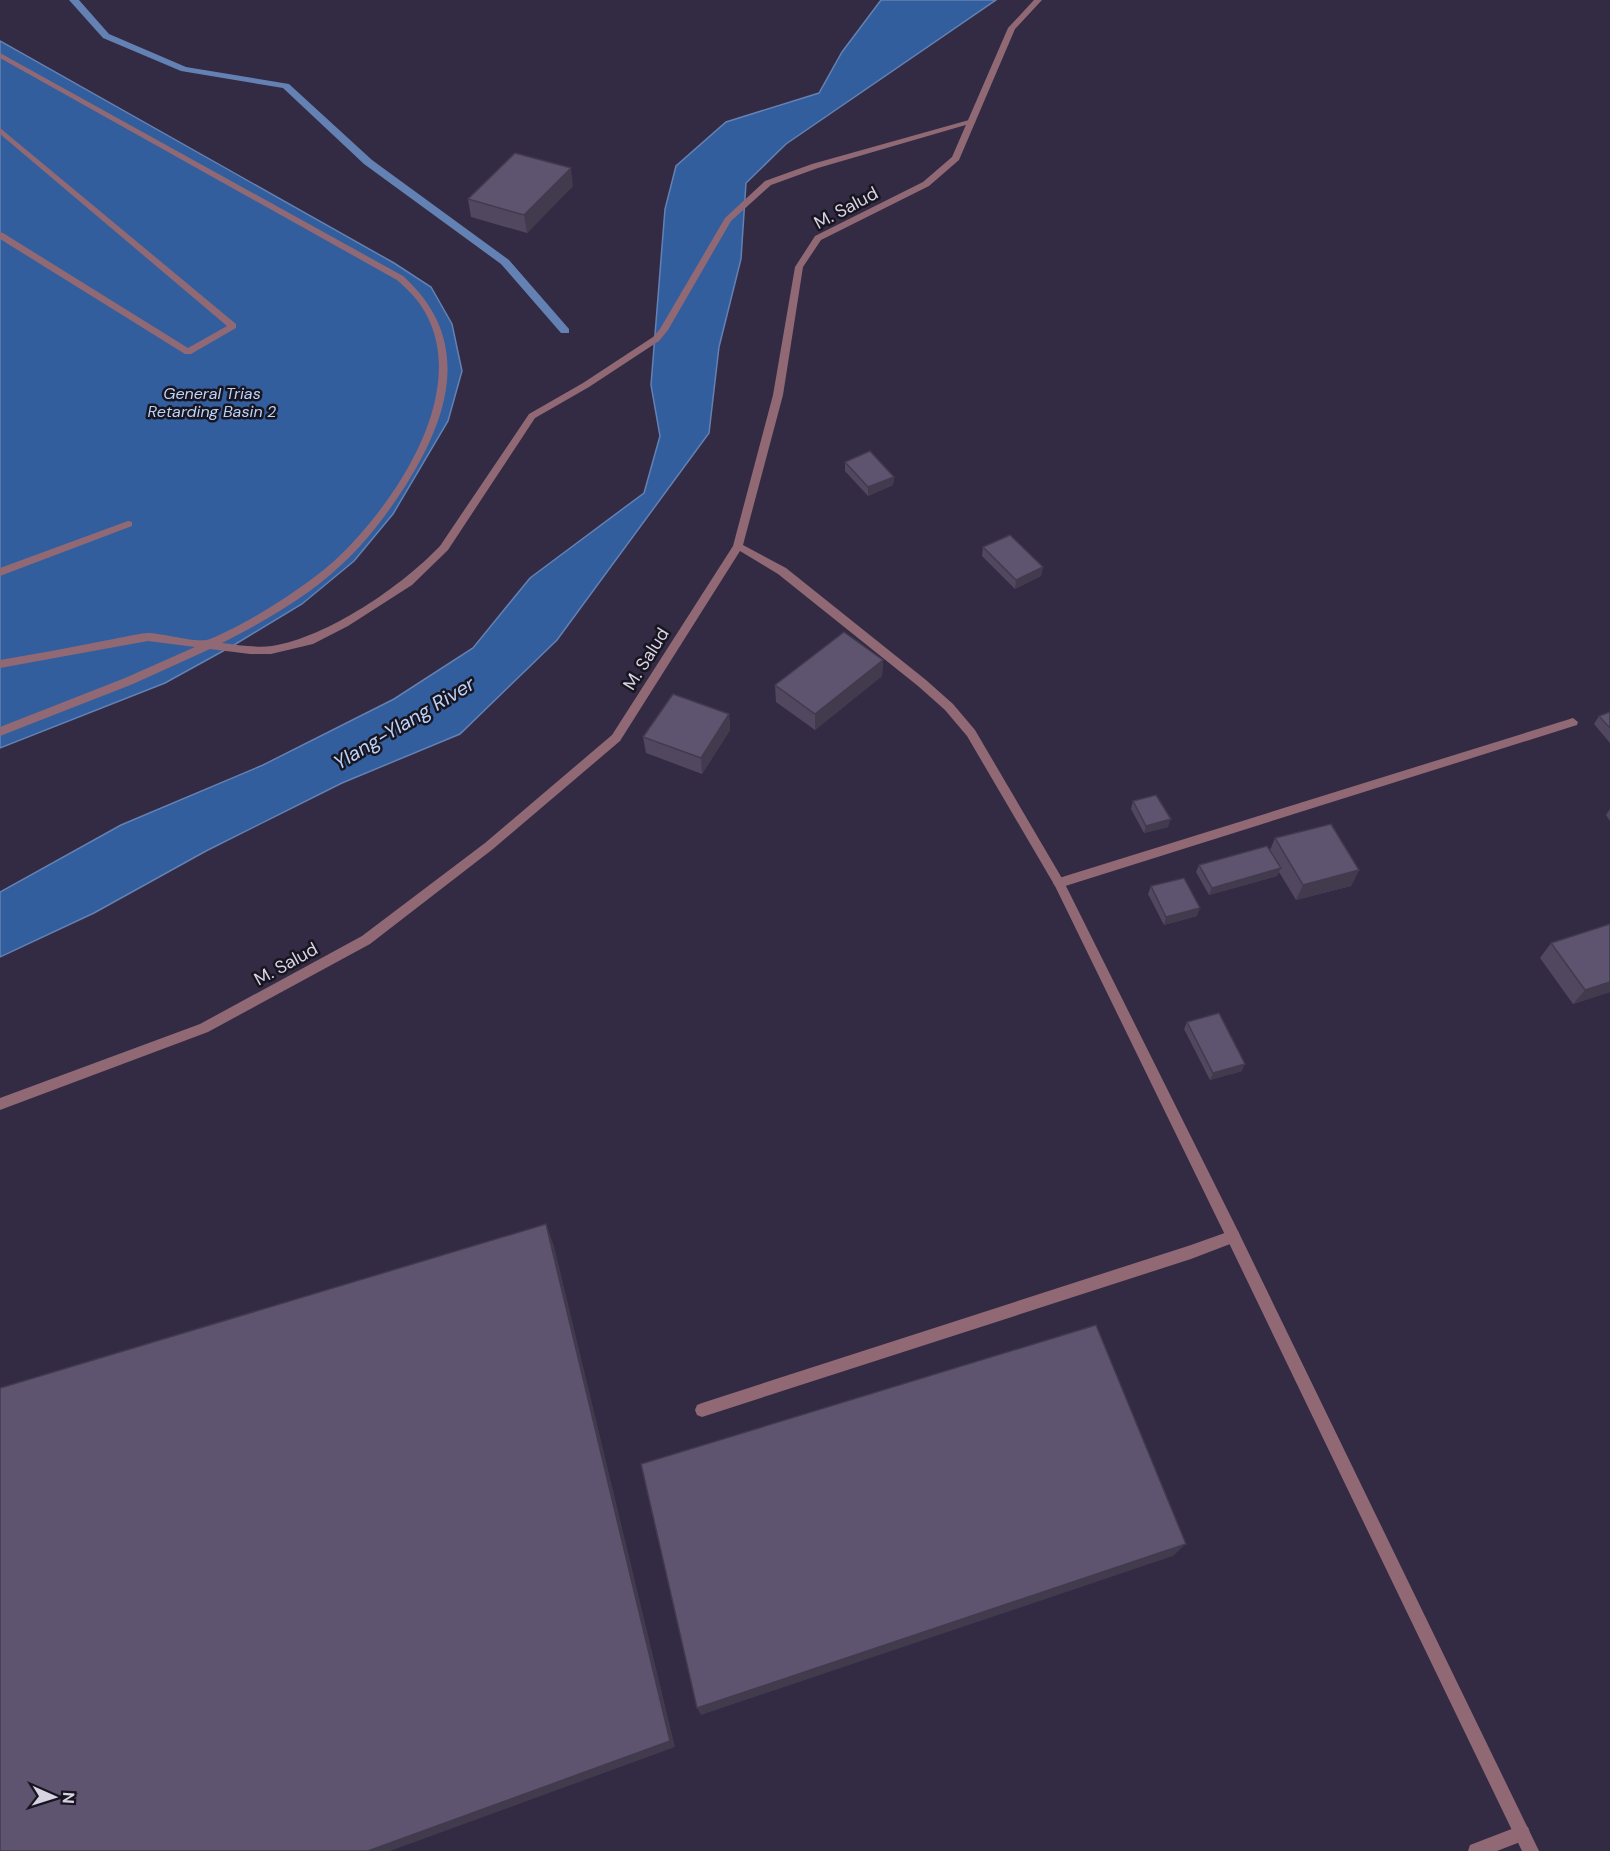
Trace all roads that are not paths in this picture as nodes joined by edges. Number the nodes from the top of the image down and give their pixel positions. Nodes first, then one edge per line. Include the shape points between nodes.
1 (1038, 0) edge
2 (0, 55) edge
3 (972, 122) junction
4 (0, 130) edge
5 (0, 235) edge
6 (128, 524) dead end
7 (738, 546) junction
8 (0, 572) edge
9 (211, 645) junction
10 (0, 664) edge
11 (1574, 722) dead end
12 (0, 732) edge
13 (1059, 883) junction
14 (0, 1104) edge
15 (1233, 1236) junction
16 (702, 1410) dead end
17 (1522, 1833) junction
18 (1476, 1851) edge
19 (1531, 1851) edge

1 - 3 street, M. Salud via 1012,28
2 - 9 street via 400,278 427,305 440,334 444,370 433,424 419,455 373,524 347,554 313,583
3 - 7 street, M. Salud via 956,158 926,184 818,238 799,267 778,395
3 - 9 street via 768,183 728,220 656,339 532,417 444,548 408,582 344,623 293,646 250,650
4 - 5 street via 233,326 188,352
6 - 8 street
7 - 13 street via 782,571 948,707 971,733
7 - 14 street, M. Salud via 616,738 489,846 375,932 204,1028
9 - 10 street via 148,637
9 - 12 street via 144,676
11 - 13 street
13 - 15 street
15 - 16 street
15 - 17 street
17 - 18 street
17 - 19 street

